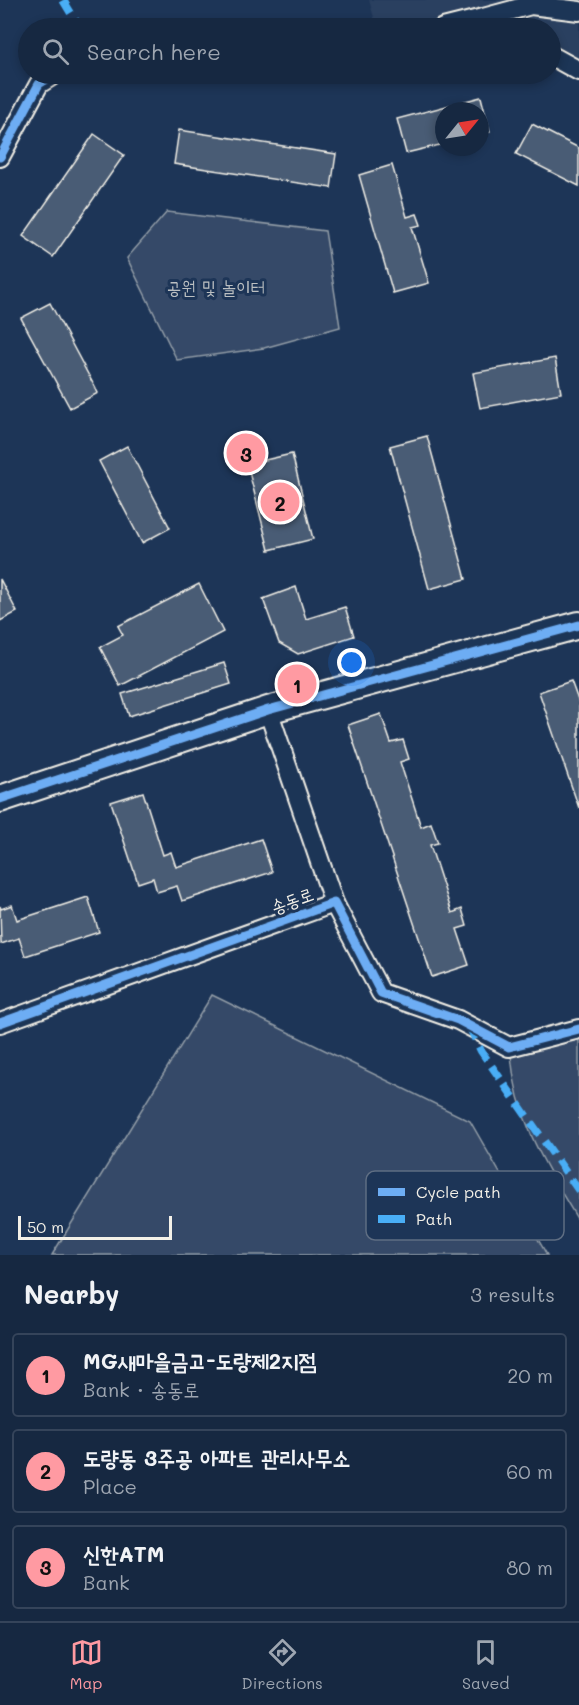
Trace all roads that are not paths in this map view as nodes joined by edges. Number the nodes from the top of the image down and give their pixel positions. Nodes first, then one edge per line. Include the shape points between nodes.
1 (579, 11) edge
2 (483, 18) edge
3 (561, 61) edge
4 (579, 71) edge
5 (39, 84) edge
6 (0, 157) edge
7 (579, 625) edge
8 (267, 710) junction
9 (0, 799) edge
10 (334, 903) junction
11 (0, 1023) edge
12 (579, 1029) edge

1 - 2 street via 531,5
3 - 4 street
5 - 6 street
7 - 8 street
8 - 9 street
8 - 10 street, 송동로
10 - 11 street, 송동로
10 - 12 street, 송동로 via 381,993 458,1020 509,1047

